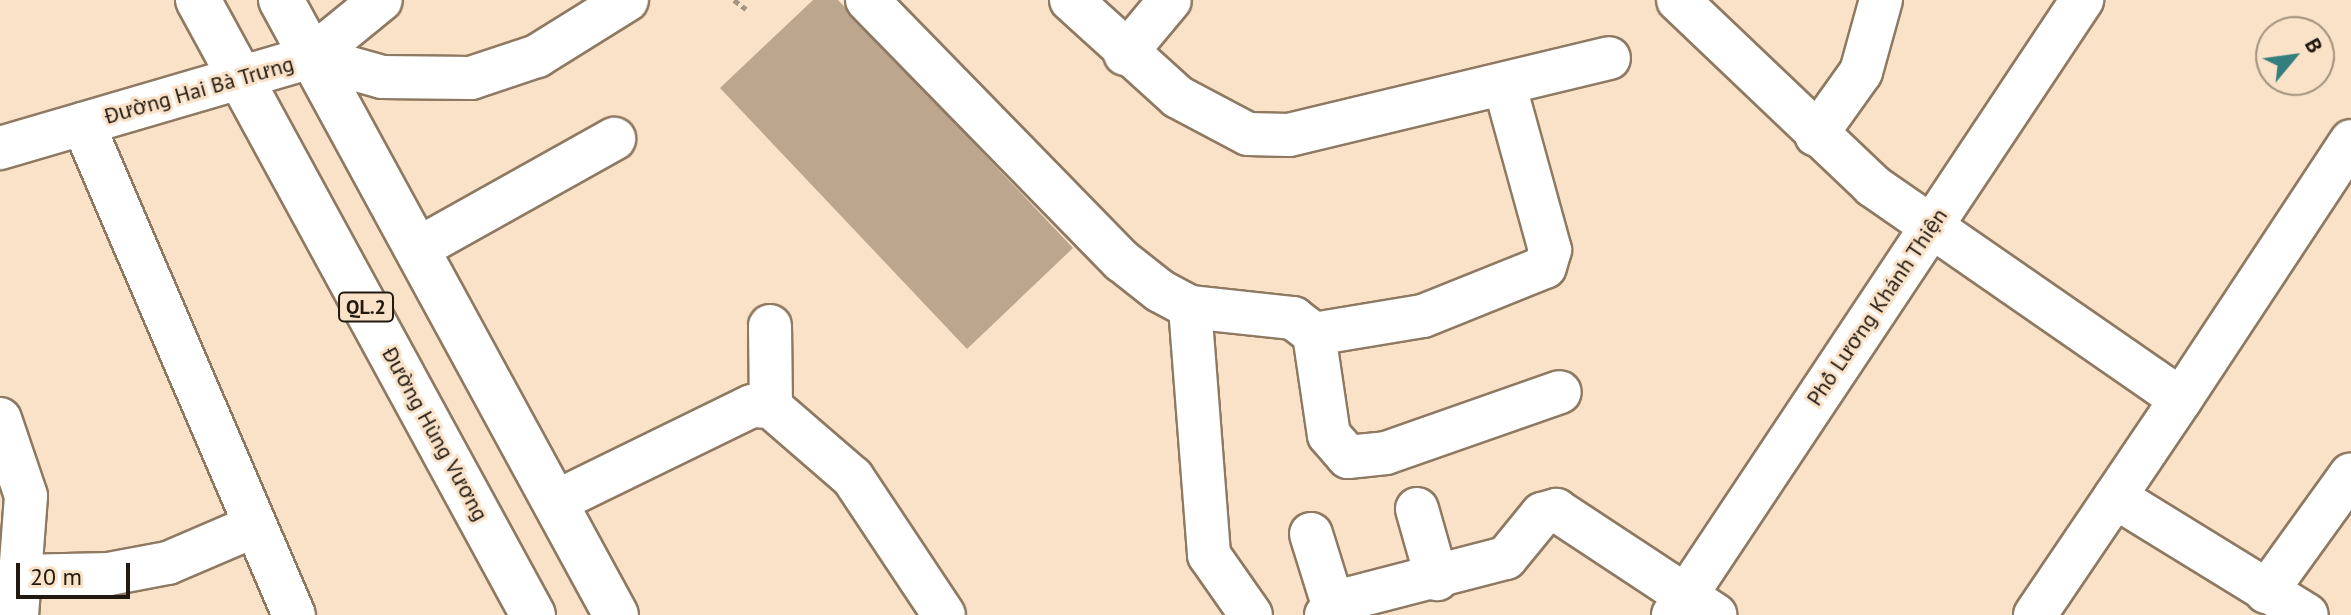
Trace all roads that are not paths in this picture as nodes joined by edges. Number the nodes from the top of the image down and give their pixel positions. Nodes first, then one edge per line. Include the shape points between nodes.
1 (198, 0) edge
2 (281, 0) edge
3 (381, 0) edge
4 (627, 0) edge
5 (867, 0) edge
6 (1071, 0) edge
7 (1170, 0) edge
8 (1678, 0) edge
9 (1881, 0) edge
10 (2082, 0) edge
11 (1125, 54) junction
12 (311, 57) junction
13 (1609, 58) dead end
14 (241, 79) junction
15 (1505, 87) junction
16 (83, 124) junction
17 (1816, 135) junction
18 (614, 139) dead end
19 (2351, 141) edge
20 (0, 148) edge
21 (1932, 224) junction
22 (417, 249) junction
23 (1190, 307) junction
24 (770, 326) dead end
25 (1314, 334) junction
26 (1560, 392) dead end
27 (2181, 399) junction
28 (771, 407) junction
29 (0, 419) edge
30 (2351, 474) edge
31 (2115, 497) junction
32 (555, 502) junction
33 (1406, 514) dead end
34 (252, 527) junction
35 (1311, 534) dead end
36 (1423, 582) junction
37 (2266, 592) junction
38 (19, 595) edge
39 (1691, 608) edge
40 (1330, 612) edge
41 (294, 615) edge
42 (533, 615) edge
43 (616, 615) edge
44 (944, 615) edge
45 (1251, 615) edge
46 (2035, 615) edge
47 (2307, 615) edge

1 - 14 main road, Đường Hùng Vương / QL.2
2 - 12 main road
3 - 12 street, Đường Hai Bà Trưng
4 - 12 street via 537,56 471,78 382,77
5 - 23 street via 1122,261
6 - 11 street
7 - 11 street
8 - 17 street
9 - 17 street via 1861,72
10 - 21 street, Phố Lương Khánh Thiện
11 - 15 street via 1178,97 1248,134 1289,135
12 - 14 street, Đường Hai Bà Trưng
12 - 22 main road
13 - 15 street
14 - 16 street, Đường Hai Bà Trưng
14 - 42 main road, Đường Hùng Vương / QL.2
15 - 25 street via 1550,250 1545,267 1423,316
16 - 20 street, Đường Hai Bà Trưng
16 - 34 street
17 - 21 street via 1873,186
18 - 22 street
19 - 27 street
21 - 27 street
21 - 39 street, Phố Lương Khánh Thiện
22 - 32 main road
23 - 25 street via 1293,318
23 - 45 street via 1209,555
24 - 28 street
25 - 26 street via 1329,435 1348,457 1386,453
27 - 31 street
28 - 32 street via 752,406
28 - 44 street via 853,478
29 - 38 street via 26,496
30 - 37 street
31 - 37 street
31 - 46 street
32 - 43 main road
33 - 36 street
34 - 38 street via 168,563
34 - 41 street
35 - 40 street
36 - 39 street via 1506,558 1542,514 1556,510
36 - 40 street
37 - 47 street

